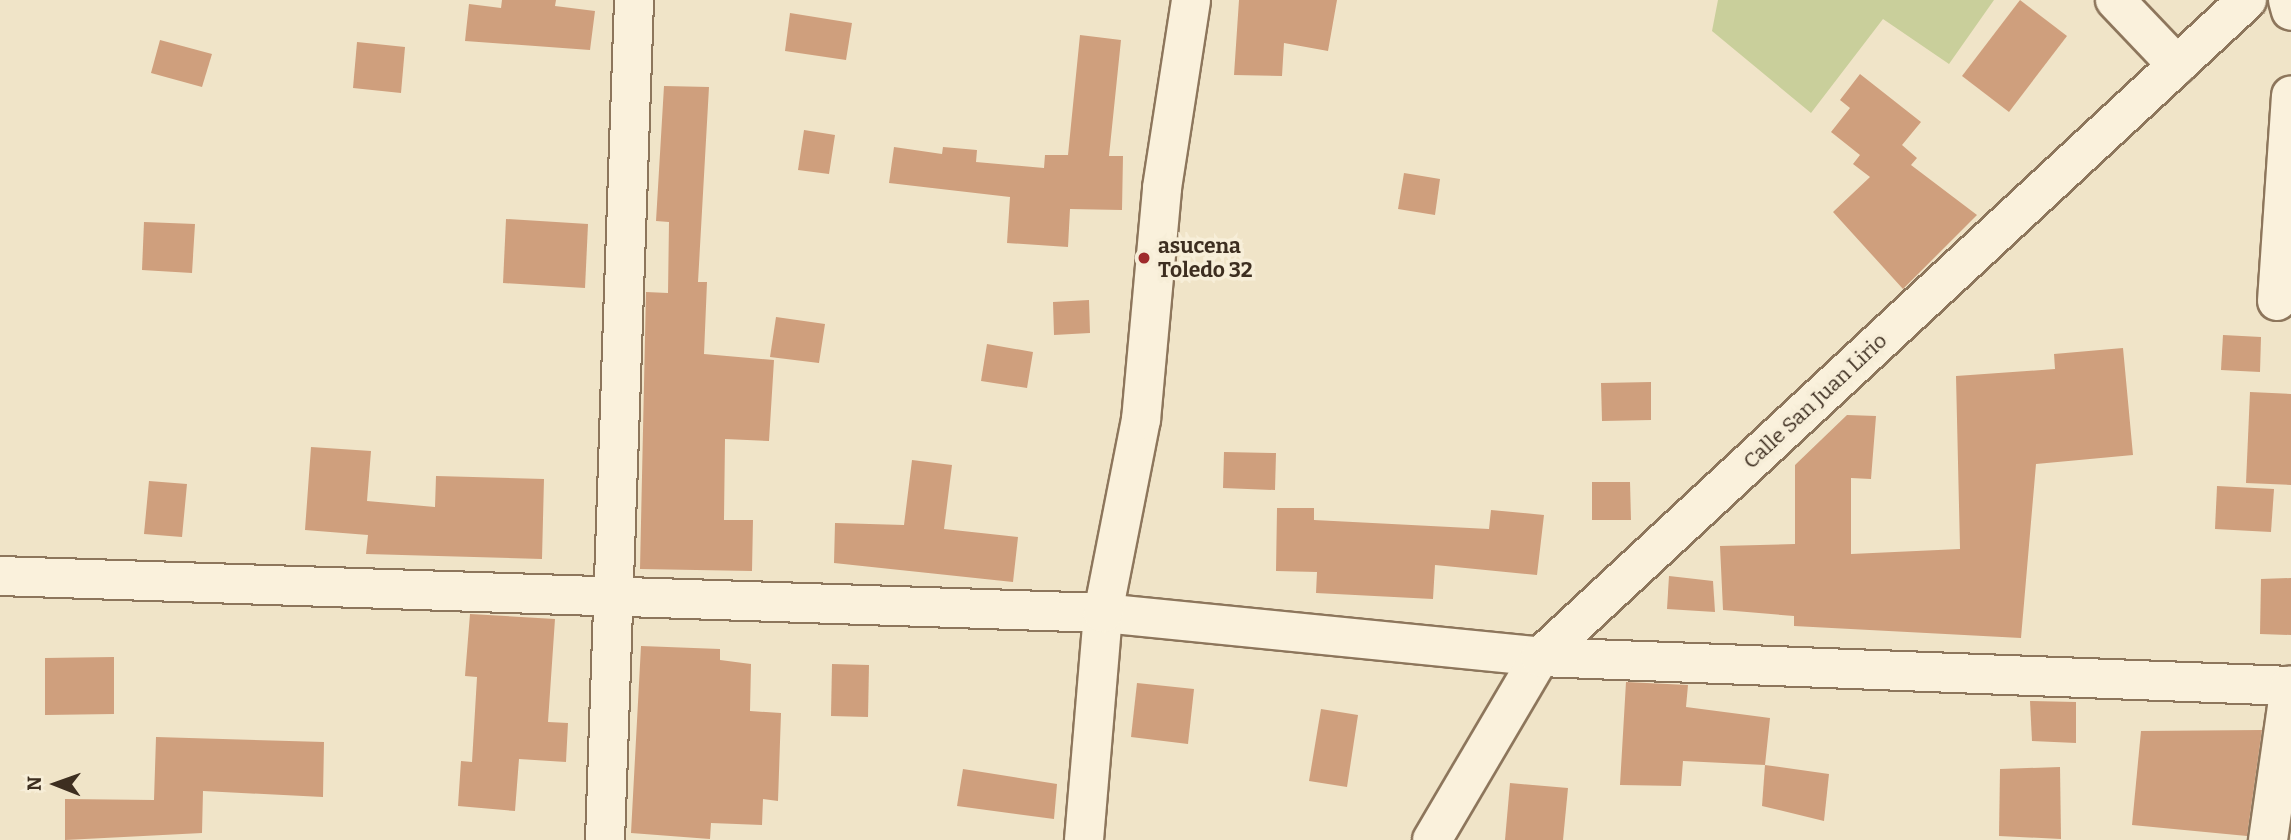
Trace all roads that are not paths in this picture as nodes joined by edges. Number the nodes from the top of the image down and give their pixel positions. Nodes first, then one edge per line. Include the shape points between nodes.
1 (634, 0) edge
2 (1192, 0) edge
3 (2115, 0) edge
4 (2247, 0) edge
5 (2288, 0) edge
6 (2291, 11) edge
7 (2177, 65) junction
8 (2291, 95) edge
9 (2277, 301) dead end
10 (0, 576) edge
11 (612, 592) junction
12 (1103, 613) junction
13 (1541, 657) junction
14 (2290, 686) edge
15 (605, 840) edge
16 (1084, 840) edge
17 (1432, 840) edge
18 (2268, 840) edge

1 - 11 street
2 - 12 street via 1162,188 1141,421
3 - 7 street
4 - 7 street, Calle San Juan Lirio
5 - 6 street
7 - 13 street, Calle San Juan Lirio
8 - 9 street
10 - 11 street
11 - 12 street
11 - 15 street
12 - 13 street
12 - 16 street
13 - 14 street
13 - 17 street, Calle San Juan Lirio
14 - 18 street

